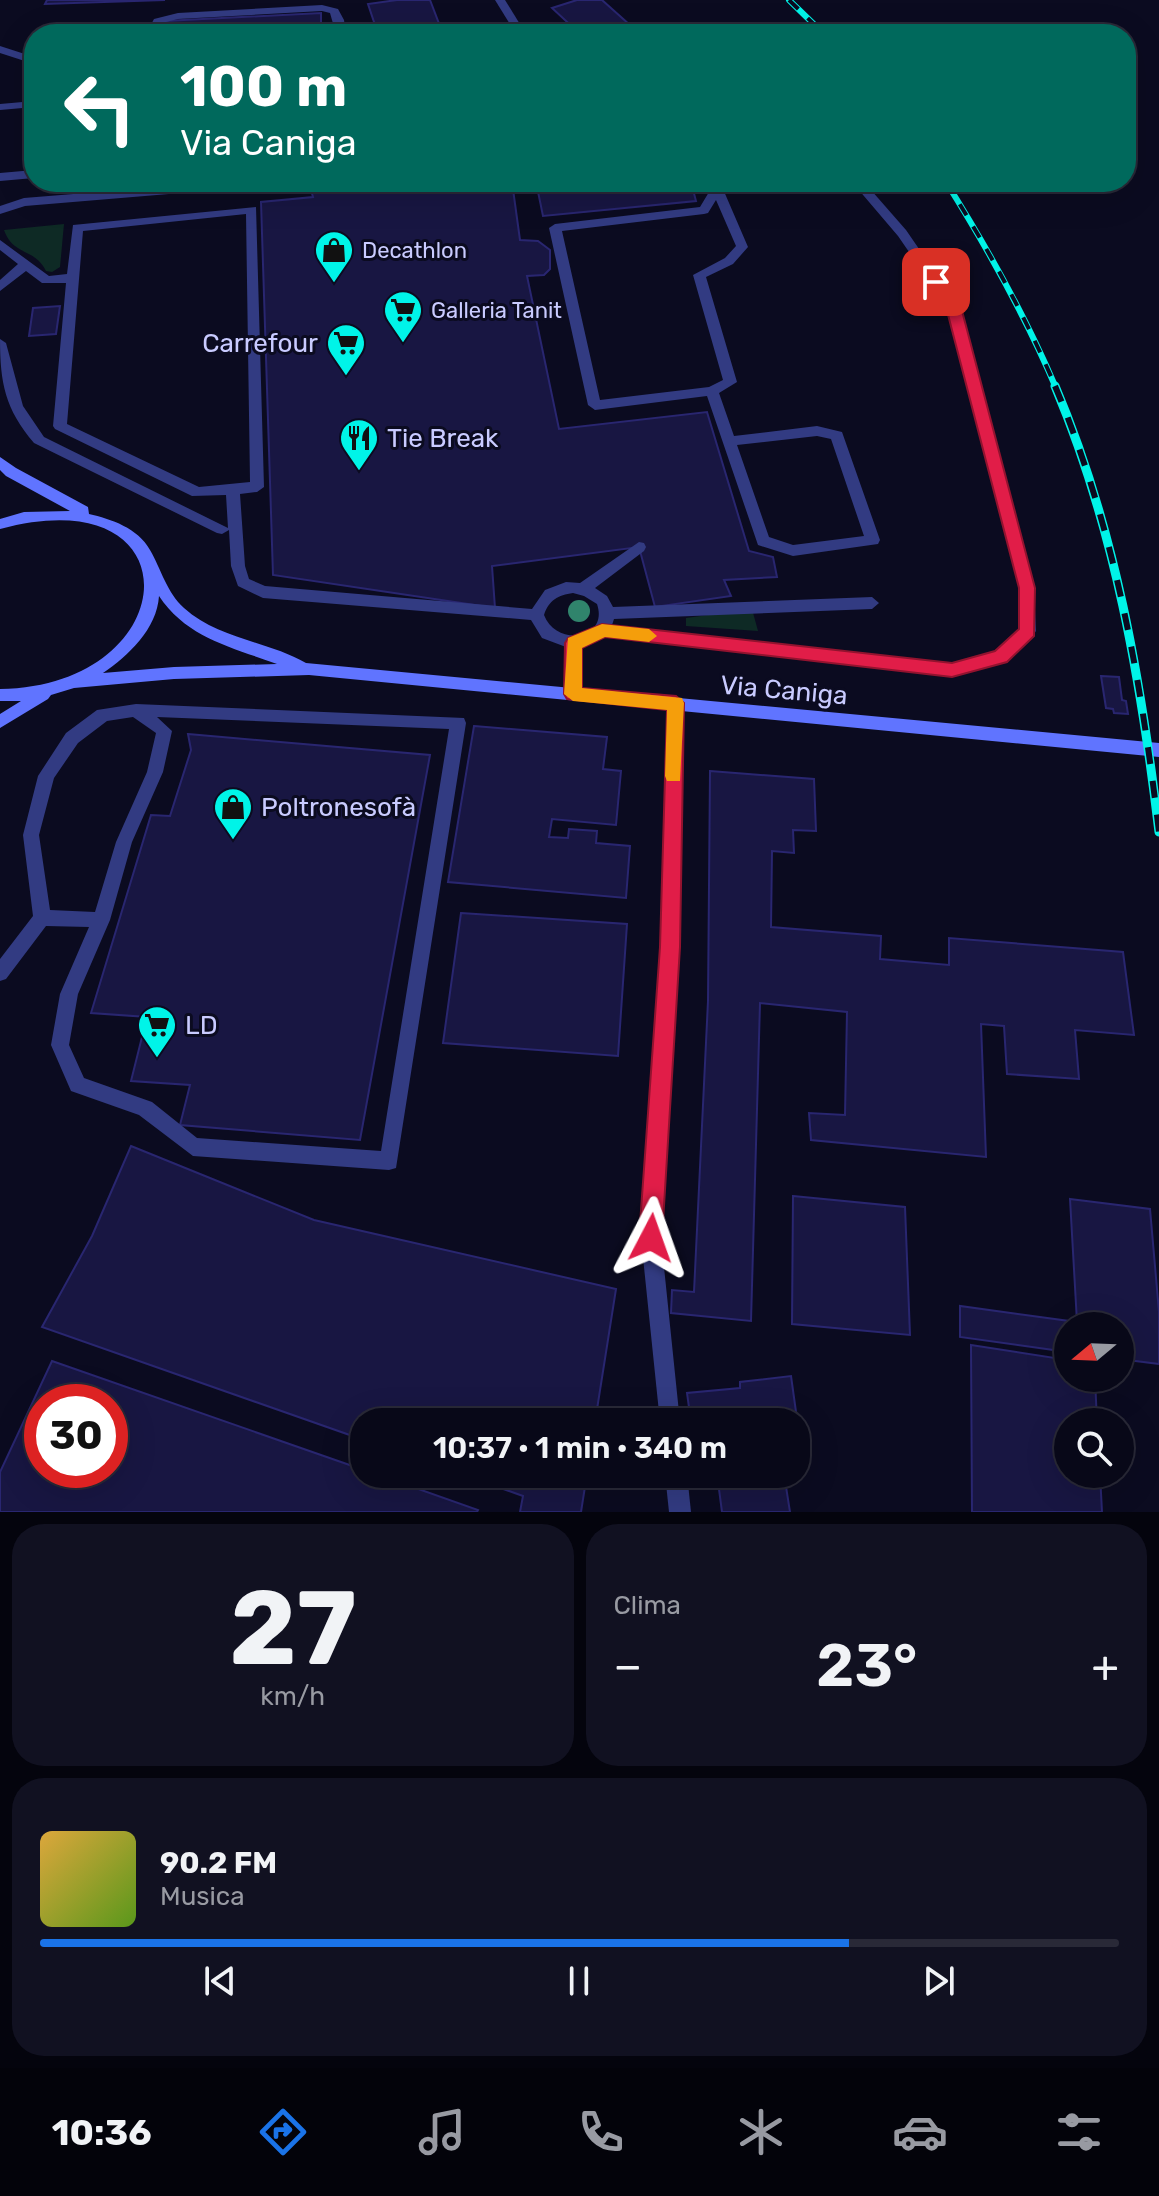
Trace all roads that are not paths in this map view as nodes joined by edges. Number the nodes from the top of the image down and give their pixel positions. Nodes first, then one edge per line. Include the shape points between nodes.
1 (500, 0) edge
2 (156, 24) edge
3 (340, 24) edge
4 (515, 24) edge
5 (0, 49) edge
6 (24, 58) edge
7 (0, 59) edge
8 (24, 60) edge
9 (24, 105) edge
10 (0, 107) edge
11 (24, 175) edge
12 (0, 177) edge
13 (144, 192) edge
14 (715, 192) edge
15 (722, 192) edge
16 (867, 192) edge
17 (95, 196) junction
18 (1, 211) edge
19 (93, 227) junction
20 (2, 248) edge
21 (25, 265) junction
22 (73, 278) junction
23 (0, 287) edge
24 (0, 343) edge
25 (712, 391) junction
26 (729, 441) junction
27 (0, 462) edge
28 (233, 489) junction
29 (103, 521) junction
30 (0, 524) edge
31 (222, 529) dead end
32 (639, 547) dead end
33 (151, 572) junction
34 (584, 588) junction
35 (872, 603) dead end
36 (608, 613) junction
37 (537, 615) junction
38 (602, 630) junction
39 (574, 643) junction
40 (309, 669) junction
41 (74, 682) junction
42 (52, 690) junction
43 (573, 694) junction
44 (0, 695) edge
45 (676, 703) junction
46 (136, 710) junction
47 (0, 722) edge
48 (1159, 750) edge
49 (42, 918) junction
50 (101, 920) junction
51 (0, 973) edge
52 (669, 1408) edge
53 (677, 1488) edge
54 (680, 1512) edge

1 - 4 street
2 - 3 street via 178,16 322,8 334,11
5 - 6 street
7 - 8 street
9 - 10 street
11 - 12 street
13 - 17 street
14 - 25 street via 704,210 555,228 595,405
15 - 25 street via 742,247 729,261 699,275 730,382
16 - 38 street via 953,307 1027,588 1028,631 1001,657 952,670
17 - 18 street via 24,202
17 - 19 street
19 - 22 street via 77,228
19 - 28 street via 252,210 257,487
20 - 21 street
21 - 22 street via 46,280
21 - 23 street
22 - 28 street via 60,426 197,492
24 - 31 street via 12,401 39,440
25 - 26 street
26 - 26 street via 763,541 793,551 873,540 837,435 817,431
27 - 29 street, Via Caniga
28 - 37 street via 238,566 243,582 263,592
29 - 30 street via 72,513 38,514
29 - 33 street, Via Caniga via 134,542
32 - 34 street
33 - 40 street, Via Caniga via 177,611 206,631
33 - 41 street via 151,602 136,633 110,661
34 - 36 street via 601,598
34 - 37 street via 552,592
35 - 36 street
36 - 38 street
37 - 39 street via 552,638
38 - 39 street
39 - 43 street
40 - 41 street, Via Caniga
40 - 43 street, Via Caniga
41 - 42 street
42 - 44 street
42 - 47 street
43 - 45 street, Via Caniga
45 - 48 street, Via Caniga
45 - 52 street via 670,947 651,1238
46 - 49 street via 103,715 72,738 46,776 31,835
46 - 50 street via 164,731 155,772 124,842
46 - 50 street via 458,723 389,1161 193,1147 145,1108 78,1085 60,1045 69,994
49 - 50 street
49 - 51 street
53 - 54 street

